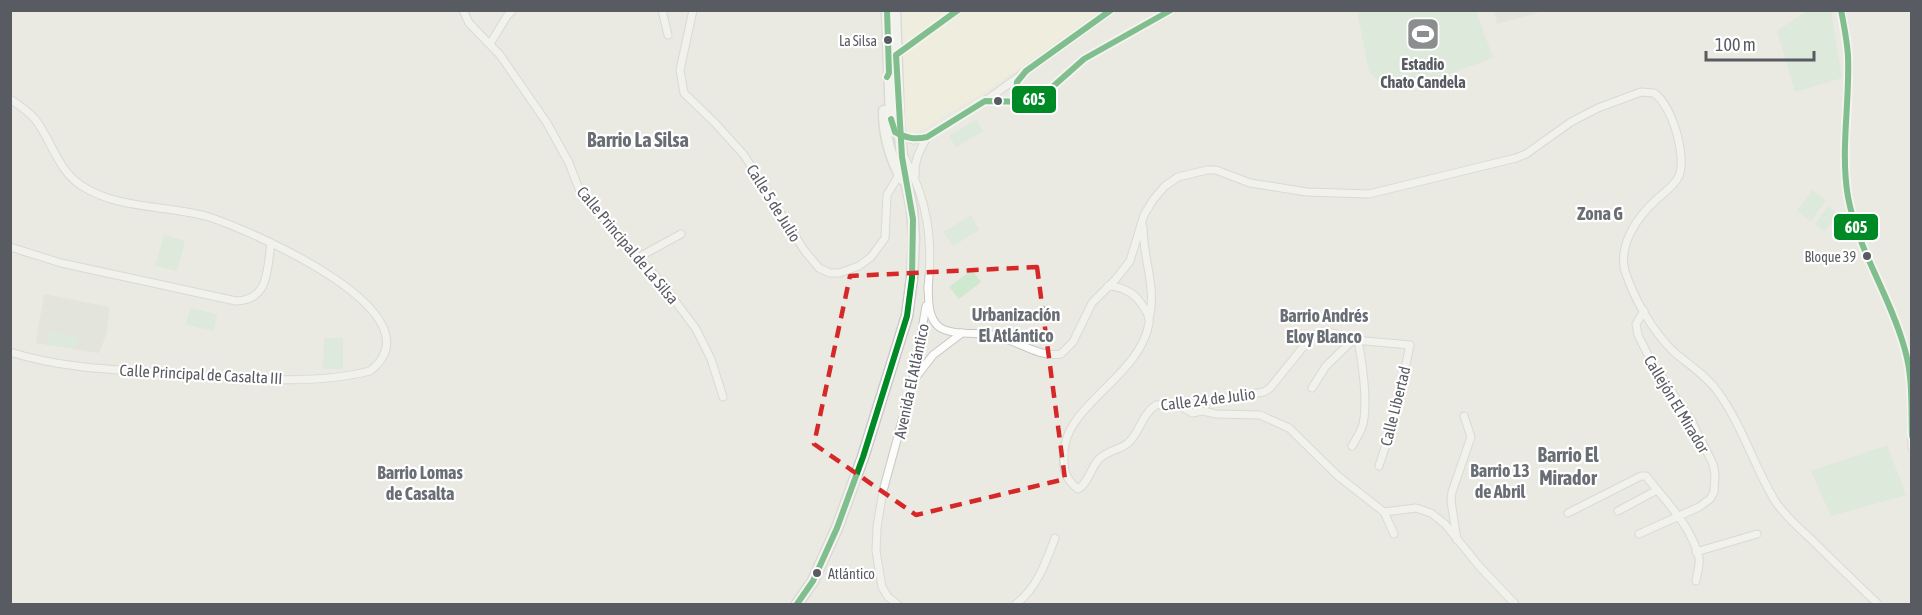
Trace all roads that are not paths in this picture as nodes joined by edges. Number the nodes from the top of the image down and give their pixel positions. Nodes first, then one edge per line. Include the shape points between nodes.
1 (464, 10) edge
2 (513, 10) edge
3 (662, 10) edge
4 (693, 10) edge
5 (887, 10) edge
6 (895, 10) edge
7 (959, 10) edge
8 (1112, 10) edge
9 (1172, 10) edge
10 (1841, 10) edge
11 (668, 35) dead end
12 (490, 44) junction
13 (892, 55) junction
14 (1026, 71) junction
15 (889, 73) junction
16 (10, 99) edge
17 (985, 101) junction
18 (1030, 102) junction
19 (884, 123) junction
20 (900, 135) junction
21 (927, 137) junction
22 (902, 153) junction
23 (899, 175) junction
24 (915, 177) junction
25 (909, 192) junction
26 (1143, 222) junction
27 (681, 234) dead end
28 (271, 243) junction
29 (10, 247) edge
30 (639, 257) junction
31 (928, 286) junction
32 (1108, 286) junction
33 (1644, 311) junction
34 (1149, 319) junction
35 (964, 332) junction
36 (1356, 339) junction
37 (1410, 345) joint
38 (1908, 345) edge
39 (10, 352) edge
40 (913, 381) junction
41 (1312, 388) dead end
42 (723, 397) dead end
43 (1181, 404) junction
44 (1464, 416) dead end
45 (1352, 446) dead end
46 (1911, 448) edge
47 (1379, 466) dead end
48 (1657, 490) junction
49 (1618, 511) dead end
50 (1384, 512) junction
51 (1568, 513) dead end
52 (1679, 516) junction
53 (1394, 534) dead end
54 (1639, 534) dead end
55 (1757, 534) dead end
56 (1055, 538) dead end
57 (1457, 540) junction
58 (1696, 552) junction
59 (1696, 581) dead end
60 (797, 604) edge
61 (897, 604) edge
62 (1016, 604) edge
63 (1515, 604) edge
64 (1878, 604) edge

1 - 12 street, Calle Principal de La Silsa via 469,23
2 - 12 street
3 - 11 street
4 - 23 street, Calle 5 de Julio via 680,70 684,93 744,155 819,268 839,273 871,257 885,238 887,195
5 - 13 main road
6 - 13 main road
7 - 13 street
8 - 14 street
9 - 18 street via 1084,59 1051,90
10 - 38 street via 1849,54 1845,159 1848,197 1864,247
12 - 30 street, Calle Principal de La Silsa via 547,123 581,194
13 - 15 main road
13 - 20 main road
14 - 17 street
14 - 18 street via 1016,90
15 - 19 main road via 884,84
15 - 20 main road via 891,118
16 - 28 street via 36,120 70,177 82,186 121,201 206,216
17 - 18 street
17 - 21 street
19 - 22 main road
19 - 23 main road via 890,155
20 - 21 street via 913,140
20 - 22 main road
21 - 24 street via 914,166
22 - 24 street, Avenida El Atlántico
22 - 25 main road
23 - 25 main road
24 - 31 street, Avenida El Atlántico via 931,250
25 - 60 main road via 914,237 907,316 837,528 813,581
26 - 32 street via 1130,261
26 - 33 street via 1158,193 1171,181 1188,174 1216,170 1250,183 1307,192 1378,193 1516,158 1582,116 1648,92 1659,96 1670,113 1680,164 1676,180 1637,220 1627,245 1625,270
26 - 34 street, Calle 24 de Julio via 1152,305
27 - 30 street
28 - 29 street via 264,285 252,298 236,301 61,263
28 - 39 street, Calle Principal de Casalta III via 321,268 372,311 386,337 384,355 370,371 282,380 99,369 51,363
30 - 42 street, Calle Principal de La Silsa via 696,329
31 - 35 street via 929,310 938,326
31 - 40 street, Avenida El Atlántico
32 - 34 street via 1131,292
32 - 35 street via 1092,303 1073,342 1061,354 1046,354 996,335
33 - 52 street, Callejón El Mirador via 1636,324 1641,343 1691,420 1715,469 1710,499
33 - 64 street via 1666,344 1718,391 1776,502
34 - 43 street, Calle 24 de Julio via 1137,351 1069,432 1064,456 1067,478 1081,488 1104,454 1130,441 1150,409 1161,403
35 - 40 street via 933,355
36 - 37 street, Calle 24 de Julio
36 - 41 street via 1326,366
36 - 43 street, Calle 24 de Julio via 1317,333 1264,392
36 - 45 street via 1362,365 1364,413 1362,428
37 - 47 street, Calle Libertad via 1394,420
38 - 46 street
40 - 61 street, Avenida El Atlántico via 883,491 876,539 882,587
43 - 50 street via 1192,413 1260,415 1281,424
44 - 57 street via 1471,437 1451,501
48 - 49 street
48 - 51 street via 1646,476 1641,476
48 - 52 street
50 - 53 street
50 - 57 street via 1424,510 1444,524
52 - 54 street
52 - 58 street
55 - 58 street
56 - 62 street via 1042,572
57 - 63 street
58 - 59 street

